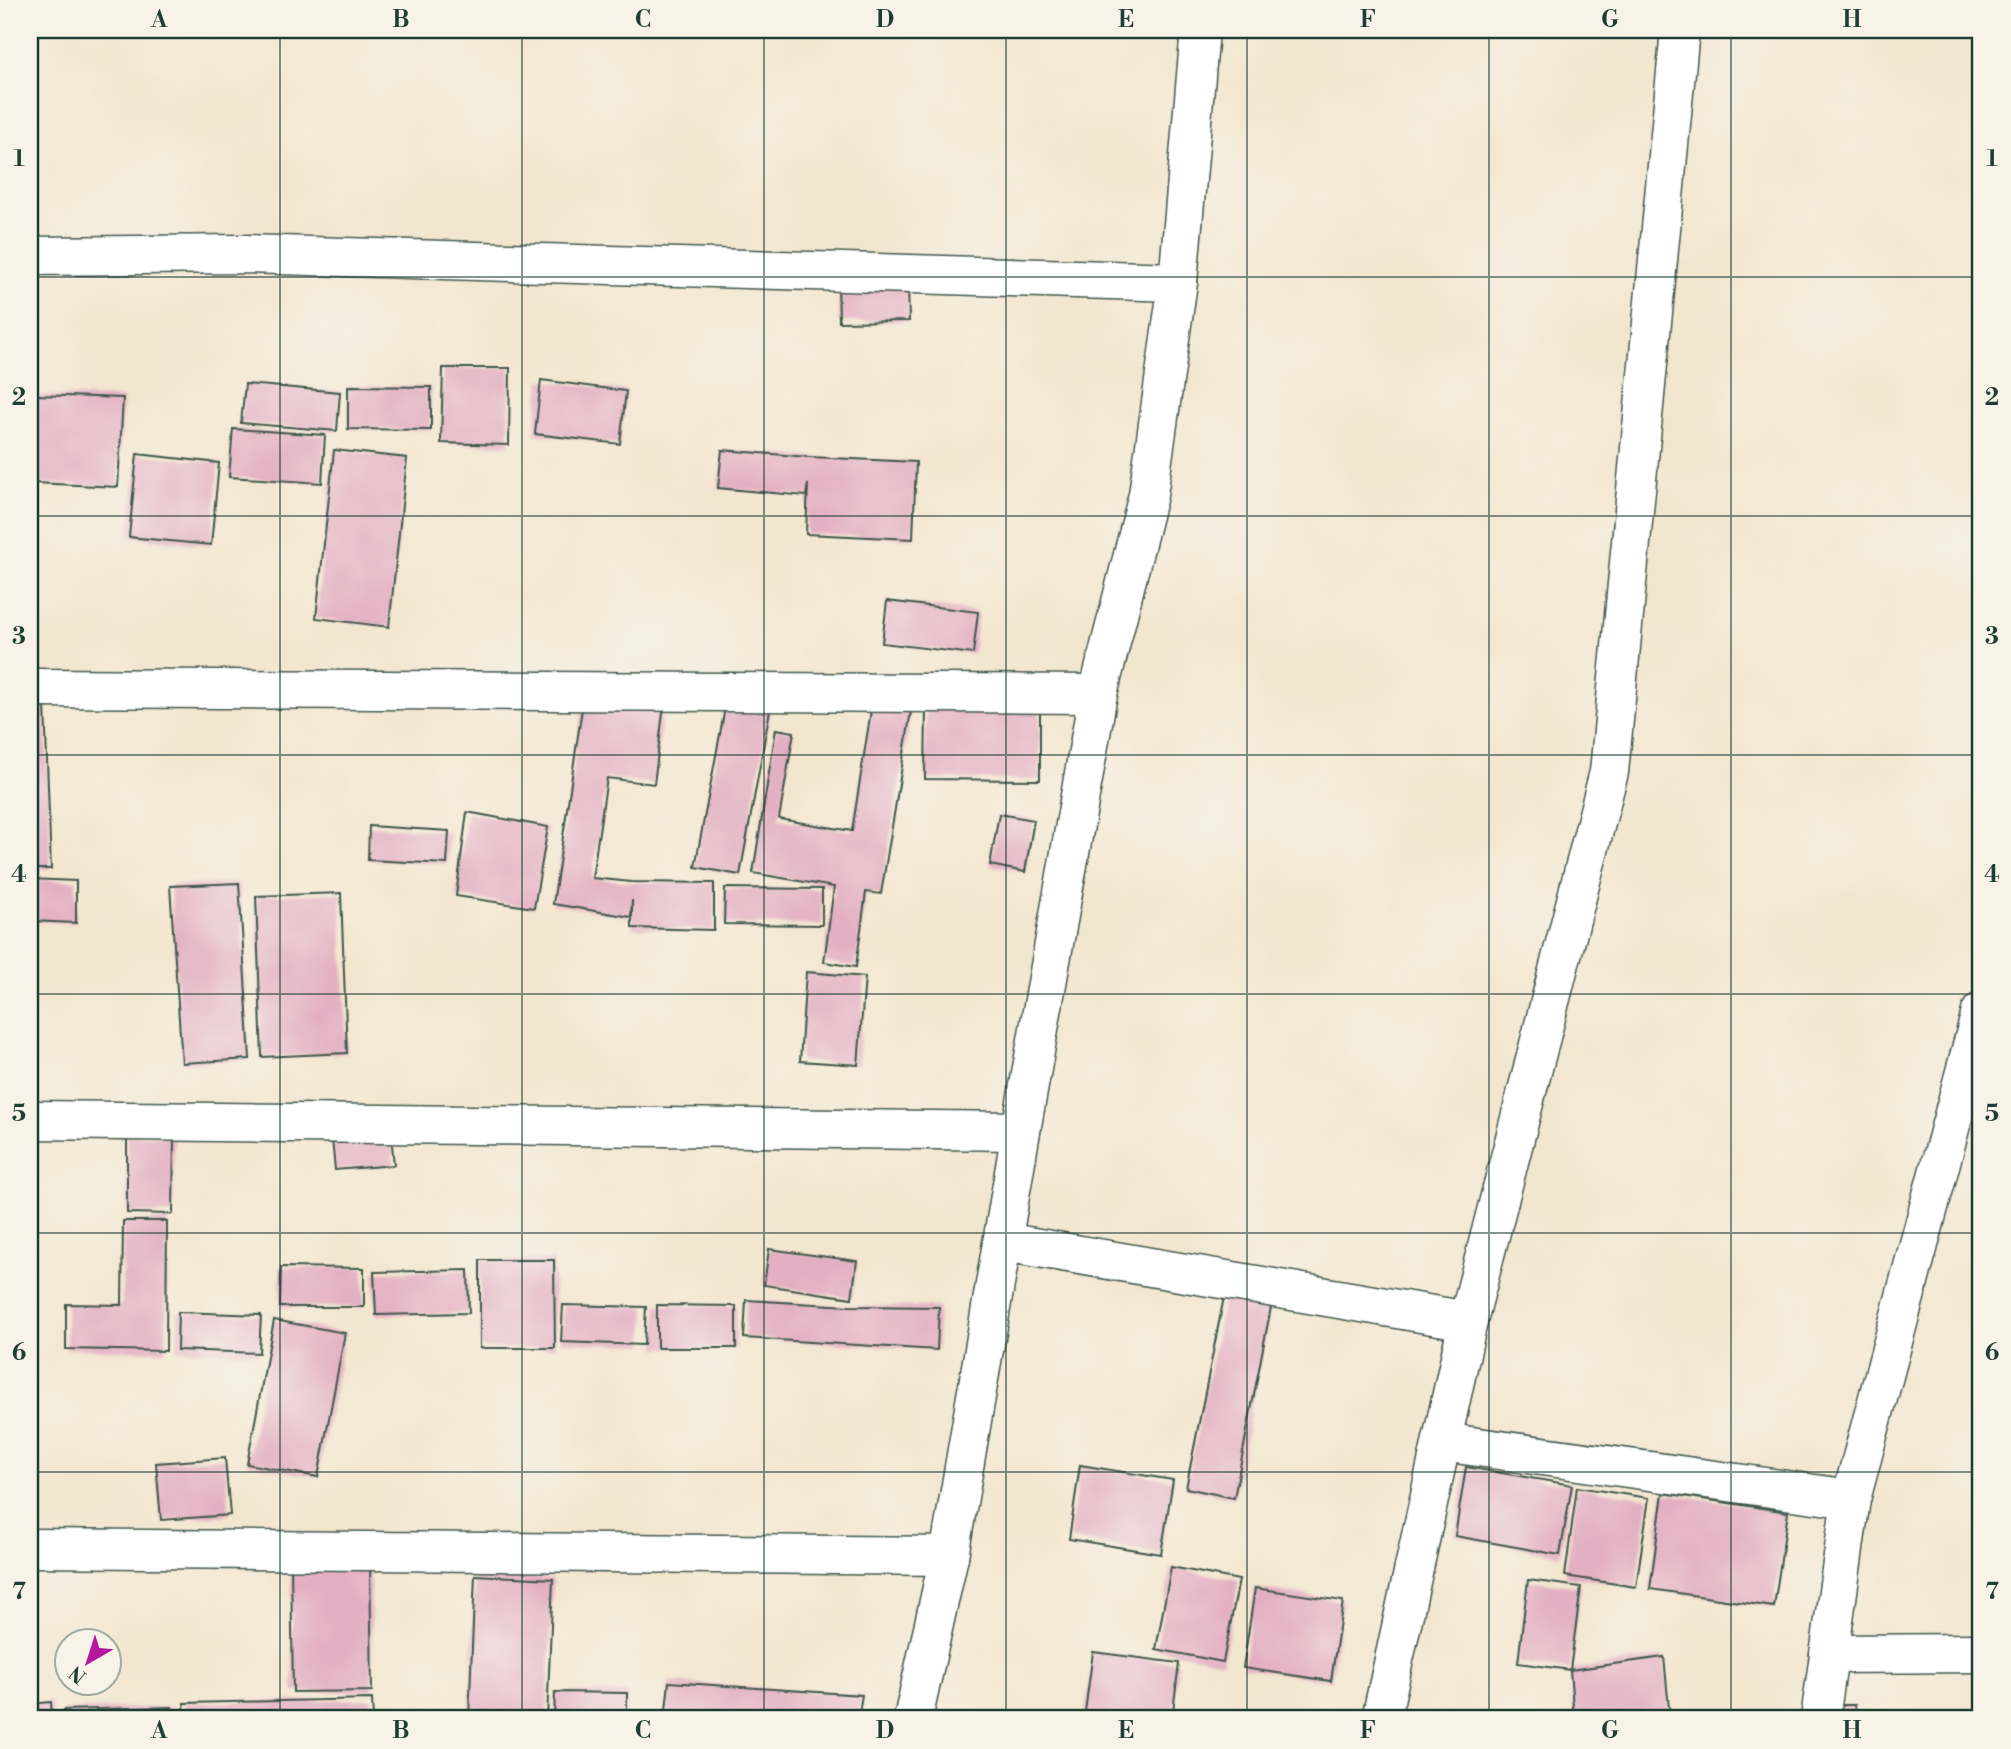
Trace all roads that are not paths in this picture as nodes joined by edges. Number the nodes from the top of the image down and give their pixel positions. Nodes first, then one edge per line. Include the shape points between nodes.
1 (1200, 30) edge
2 (1680, 30) edge
3 (30, 256) edge
4 (1178, 282) junction
5 (30, 688) edge
6 (1098, 694) junction
7 (1981, 1012) edge
8 (30, 1119) edge
9 (1021, 1132) junction
10 (1003, 1241) junction
11 (1468, 1321) junction
12 (1442, 1442) junction
13 (1851, 1499) junction
14 (30, 1548) edge
15 (949, 1556) junction
16 (1981, 1653) edge
17 (1829, 1654) junction
18 (913, 1719) edge
19 (1381, 1719) edge
20 (1820, 1719) edge

1 - 4 street
2 - 11 street via 1609,772
3 - 4 street via 245,254
4 - 6 street via 1148,495
5 - 6 street
6 - 9 street
7 - 13 street
8 - 9 street
9 - 10 street
10 - 11 street
10 - 15 street
11 - 12 street
12 - 13 street
12 - 19 street
13 - 17 street
14 - 15 street
15 - 18 street
16 - 17 street
17 - 20 street

